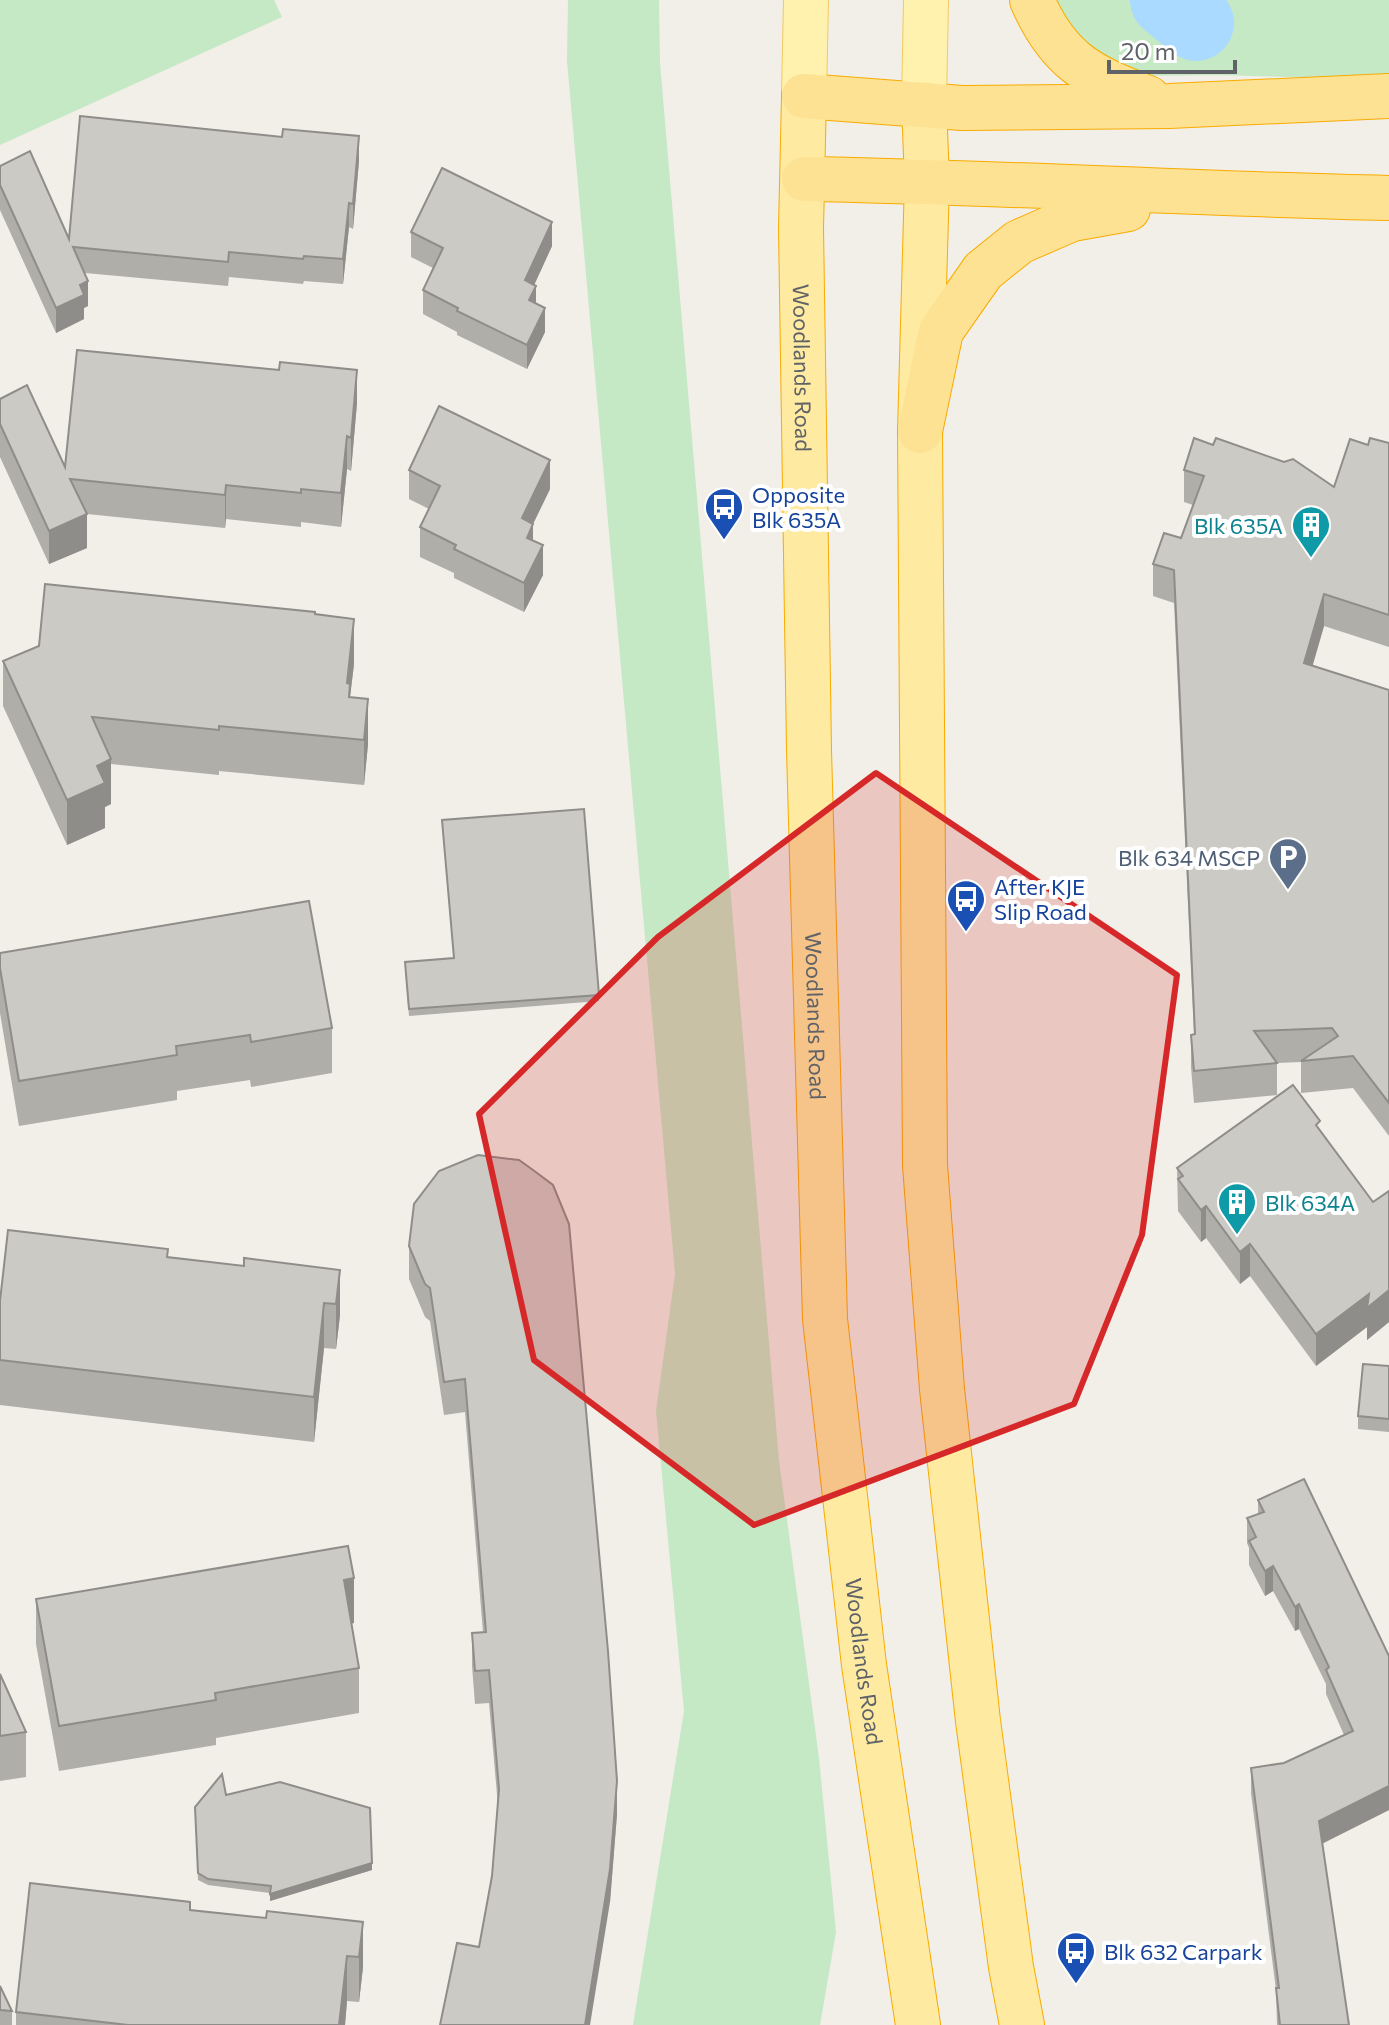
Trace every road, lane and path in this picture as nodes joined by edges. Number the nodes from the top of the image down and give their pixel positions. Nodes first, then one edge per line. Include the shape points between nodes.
1 (806, 0) edge
2 (926, 0) edge
3 (1032, 0) edge
4 (804, 96) junction
5 (1389, 96) edge
6 (924, 104) junction
7 (1169, 106) junction
8 (804, 179) junction
9 (927, 181) junction
10 (1242, 195) junction
11 (1389, 198) edge
12 (920, 431) junction
13 (918, 2025) edge
14 (1022, 2025) edge

1 - 4 main road, Woodlands Road
2 - 6 main road
3 - 7 highway via 1066,56 1101,81
4 - 6 highway
4 - 8 highway, Woodlands Road
5 - 7 highway
6 - 7 highway
6 - 9 highway
8 - 9 highway
8 - 13 highway, Woodlands Road via 810,766 825,1319 864,1665
9 - 10 highway
9 - 12 highway
10 - 11 highway
10 - 12 highway via 1095,213 1019,242 983,271 941,331
12 - 14 highway via 925,1165 942,1389 976,1705

